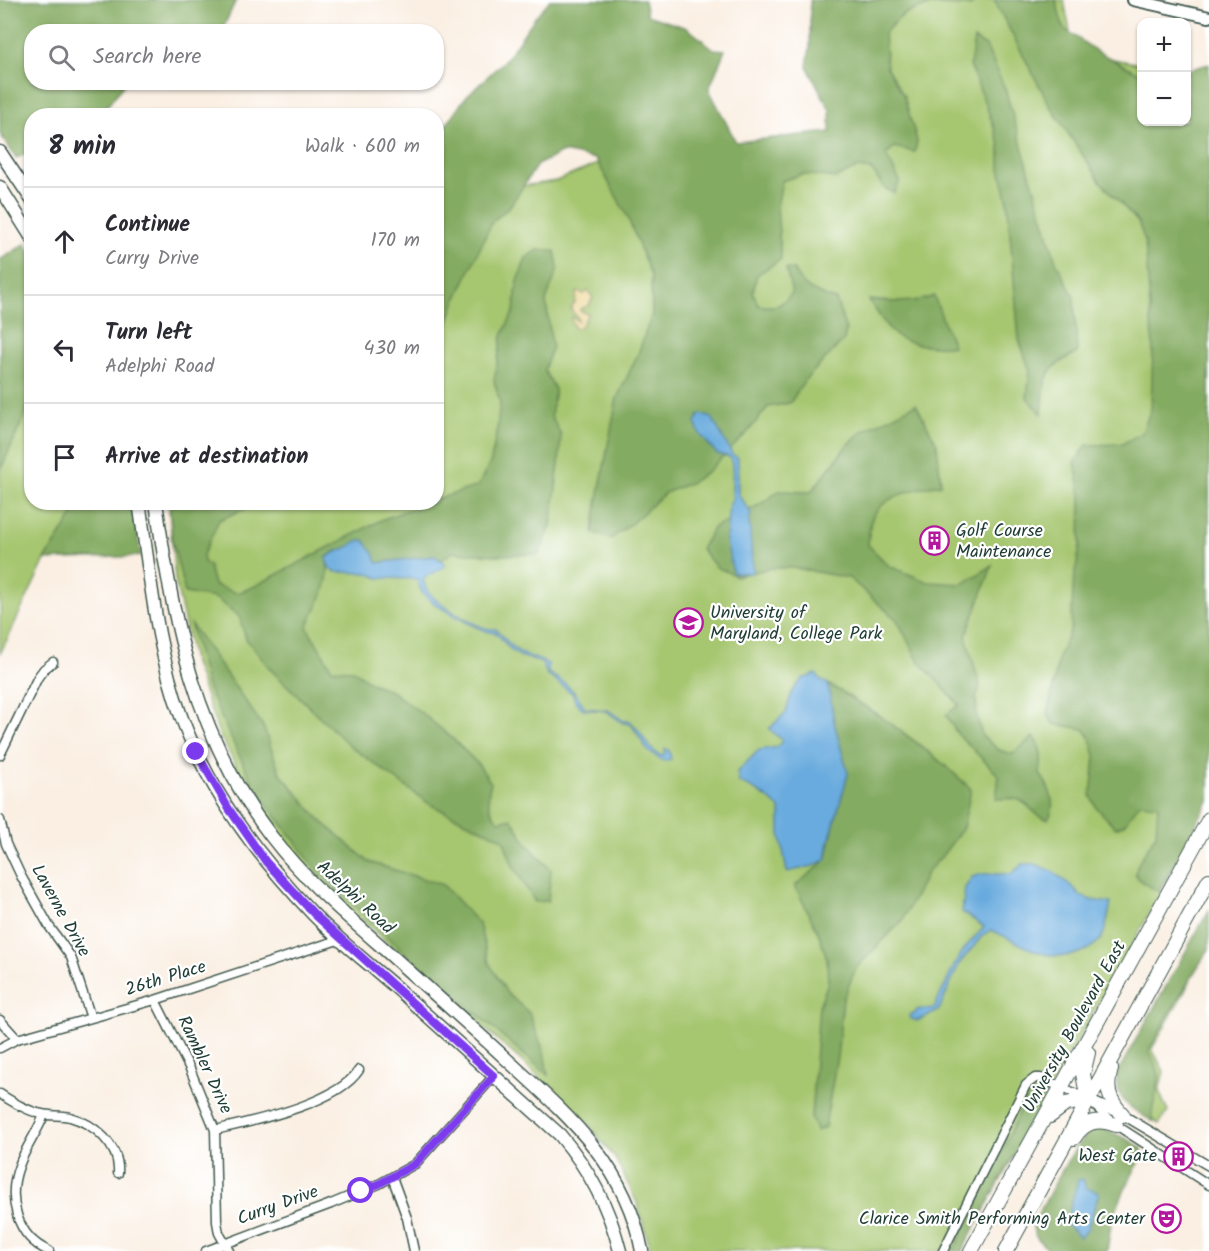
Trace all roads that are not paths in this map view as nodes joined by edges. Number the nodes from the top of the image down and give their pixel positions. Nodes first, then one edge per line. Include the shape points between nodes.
1 (1146, 1) edge
2 (1209, 17) edge
3 (0, 152) edge
4 (0, 187) edge
5 (24, 188) edge
6 (24, 225) edge
7 (140, 510) edge
8 (157, 510) edge
9 (53, 662) dead end
10 (0, 755) edge
11 (1209, 819) edge
12 (0, 820) edge
13 (1209, 880) edge
14 (342, 939) junction
15 (155, 1000) junction
16 (91, 1018) junction
17 (0, 1020) edge
18 (1097, 1022) junction
19 (17, 1039) junction
20 (1120, 1043) junction
21 (0, 1048) edge
22 (359, 1070) dead end
23 (494, 1076) junction
24 (1063, 1087) junction
25 (0, 1094) edge
26 (1088, 1100) junction
27 (44, 1115) junction
28 (1120, 1120) junction
29 (215, 1130) junction
30 (1038, 1132) junction
31 (1209, 1166) edge
32 (118, 1173) dead end
33 (392, 1177) junction
34 (1209, 1185) edge
35 (1041, 1186) junction
36 (227, 1247) edge
37 (49, 1251) edge
38 (206, 1251) edge
39 (414, 1251) edge
40 (620, 1251) edge
41 (642, 1251) edge
42 (943, 1251) edge
43 (971, 1251) edge
44 (1006, 1251) edge

1 - 2 street
3 - 5 main road
4 - 6 main road
7 - 14 main road, Adelphi Road via 163,651 181,716 196,752 261,856
8 - 41 main road, Adelphi Road via 175,622 202,713 258,817 314,887 501,1054 584,1134 620,1186
9 - 10 street via 38,677
11 - 18 main road, University Boulevard East
12 - 16 street, Laverne Drive via 21,876 71,957
13 - 20 main road
14 - 15 street, 26th Place
14 - 23 main road, Adelphi Road
15 - 16 street, 26th Place
15 - 29 street, Rambler Drive
16 - 19 street, 26th Place
17 - 19 street
18 - 24 main road, University Boulevard East
18 - 26 main road via 1083,1069
19 - 21 street, 26th Place
20 - 26 main road
20 - 28 main road via 1107,1089
22 - 29 street via 333,1092 285,1112
23 - 33 street, Curry Drive via 419,1160
23 - 40 main road, Adelphi Road via 560,1135 582,1163 608,1212
24 - 26 street
24 - 30 main road, University Boulevard East
24 - 42 street via 1041,1077 1026,1085
25 - 27 street
26 - 28 street
26 - 30 main road via 1063,1106
26 - 35 main road
27 - 32 street via 74,1118 101,1134 116,1152
27 - 37 street via 19,1166 15,1198 26,1234
28 - 31 street
28 - 34 street
28 - 35 main road via 1090,1122 1079,1130 1053,1176
29 - 36 street, Rambler Drive via 217,1222
30 - 43 main road, University Boulevard East
33 - 36 street, Curry Drive
33 - 39 street via 408,1218
35 - 44 main road
36 - 38 street, Curry Drive

